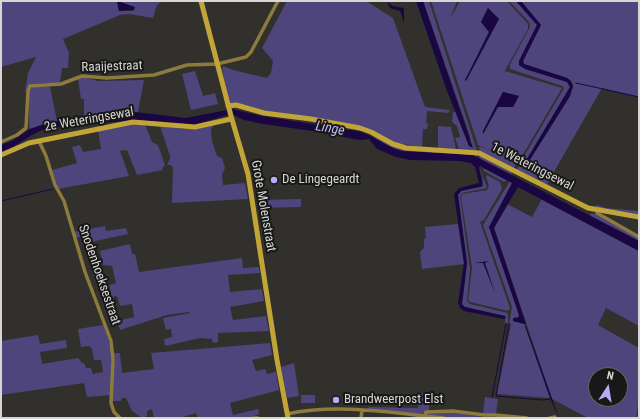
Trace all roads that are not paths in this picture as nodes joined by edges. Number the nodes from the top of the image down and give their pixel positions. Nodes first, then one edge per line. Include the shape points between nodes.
1 (201, 1) edge
2 (278, 1) edge
3 (217, 64) junction
4 (228, 108) junction
5 (231, 118) junction
6 (38, 141) junction
7 (1, 142) edge
8 (1, 155) edge
9 (597, 211) junction
10 (639, 217) edge
11 (639, 237) edge
12 (362, 410) junction
13 (288, 416) edge
14 (424, 417) edge
15 (490, 417) edge
16 (555, 417) dead end
17 (120, 418) edge
18 (253, 418) edge
19 (258, 418) edge
20 (361, 418) edge
21 (444, 418) edge
22 (527, 418) edge
23 (550, 418) edge

1 - 3 street, Grote Molenstraat
2 - 3 street via 249,56
3 - 4 street, Grote Molenstraat
3 - 7 street, Raaijestraat via 187,65 143,77 82,76 61,84 30,86 26,128
4 - 5 street, Grote Molenstraat
4 - 9 street, 1e Weteringsewal via 236,105 264,113 365,129 406,148 478,153 584,207
5 - 6 street, 2e Weteringsewal via 195,128 133,122
5 - 13 street, Grote Molenstraat via 248,174
6 - 8 street, 2e Weteringsewal via 29,142
6 - 17 street, Snodenhoeksestraat via 64,201 84,272 111,341 111,403 114,412
9 - 10 street, 1e Weteringsewal
9 - 11 street via 606,219
12 - 13 street via 330,410
12 - 14 street
12 - 20 street
14 - 15 street via 426,412 436,411
14 - 21 street
15 - 22 street
16 - 23 street
18 - 19 street

